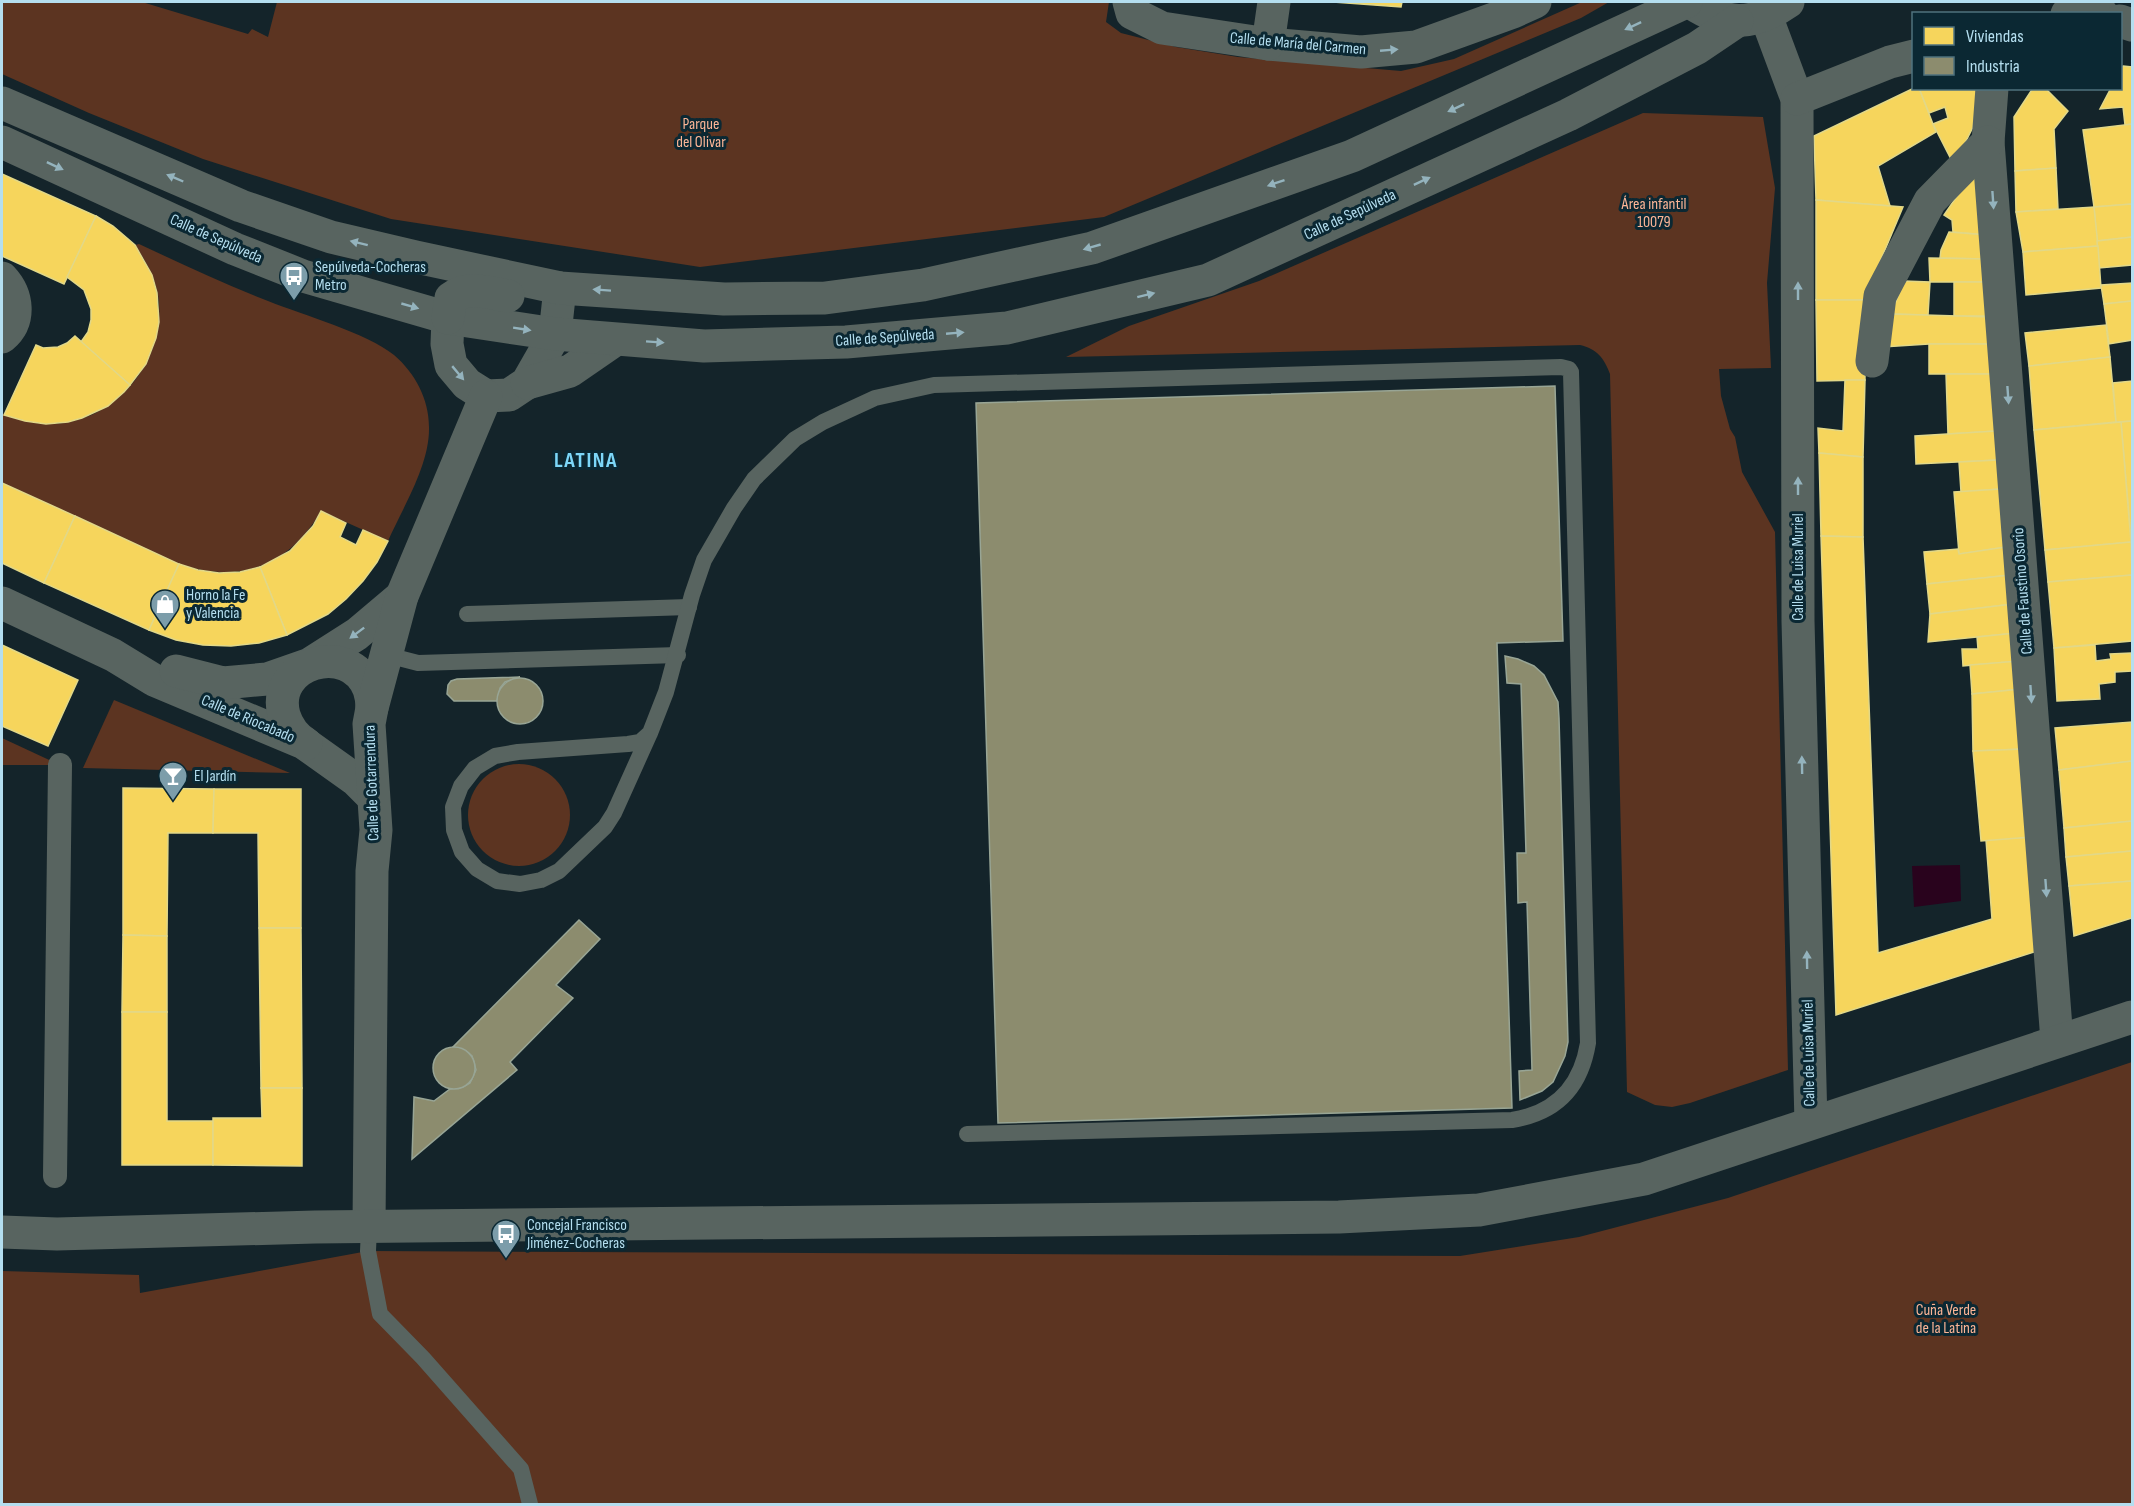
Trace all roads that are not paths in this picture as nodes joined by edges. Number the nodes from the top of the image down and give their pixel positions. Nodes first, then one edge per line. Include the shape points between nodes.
1 (1129, 2) edge
2 (1274, 2) edge
3 (1535, 2) edge
4 (1686, 2) edge
5 (1690, 2) edge
6 (1774, 8) edge
7 (1268, 44) junction
8 (1912, 56) edge
9 (1992, 90) edge
10 (1797, 99) junction
11 (2, 103) edge
12 (2, 142) edge
13 (1988, 142) junction
14 (2, 278) edge
15 (560, 288) junction
16 (448, 318) junction
17 (555, 334) junction
18 (2, 337) edge
19 (615, 340) junction
20 (1872, 361) dead end
21 (527, 383) junction
22 (486, 396) junction
23 (402, 596) junction
24 (2, 603) edge
25 (690, 607) junction
26 (467, 614) dead end
27 (113, 655) junction
28 (387, 655) junction
29 (678, 655) junction
30 (310, 664) junction
31 (371, 716) junction
32 (650, 733) junction
33 (304, 743) junction
34 (60, 765) dead end
35 (373, 797) junction
36 (2133, 1017) edge
37 (2057, 1041) junction
38 (1811, 1123) junction
39 (967, 1134) dead end
40 (55, 1176) dead end
41 (369, 1227) junction
42 (2, 1232) edge
43 (530, 1504) edge

1 - 7 street, Calle de María del Carmen via 1132,14 1162,27
2 - 7 street
7 -> 3 street, Calle de María del Carmen via 1361,52 1416,47
4 -> 15 street via 1352,156 1092,248 922,285 825,298 724,299
5 - 6 street via 1709,14
6 - 10 street, Calle de Luisa Muriel
19 -> 6 street, Calle de Sepúlveda via 704,346 846,342 1007,328 1208,280 1568,115
8 - 10 street
9 - 13 street, Calle de Faustino Osorio
38 -> 10 street, Calle de Luisa Muriel via 1798,621
15 -> 11 street via 331,237 241,206
12 -> 16 street, Calle de Sepúlveda via 274,265
13 - 20 street via 1930,201 1880,296
13 -> 37 street, Calle de Faustino Osorio
14 - 18 street via 14,297 16,309
15 - 16 street via 537,301 473,290 460,292 451,298
15 - 17 street
16 -> 17 street, Calle de Sepúlveda
16 -> 22 street via 447,344 452,366 467,384
17 - 19 street, Calle de Sepúlveda
17 - 21 street
19 - 21 street via 570,371
21 - 22 street via 509,395
22 - 23 street, Calle de Gotarrendura
23 - 28 street, Calle de Gotarrendura
23 -> 30 street, Calle de Riocabado via 357,634
24 - 27 street, Calle de Riocabado
25 - 26 lane
25 - 29 lane
25 - 39 lane via 704,560 754,478 795,439 875,398 934,385 1561,366 1571,372 1588,1042 1581,1071 1566,1094 1542,1112 1512,1120
27 - 30 street, Calle de Riocabado via 223,683 267,679
27 - 33 street, Calle de Riocabado via 154,680
28 - 29 lane via 418,663
28 - 31 street, Calle de Gotarrendura
29 - 32 lane
30 - 31 street via 327,660 345,664 360,674 370,690
30 - 33 street via 289,682 282,709 293,734
31 - 33 street via 360,737 347,745 333,750
31 - 35 street, Calle de Gotarrendura
32 - 32 lane via 640,742 628,744 495,756 475,768 461,786 453,807 454,830 462,852 477,869 497,881 520,884 559,871 605,827
33 - 35 street, Calle de Riocabado
34 - 40 street
35 - 41 street, Calle de Gotarrendura via 376,830 372,871
36 - 37 street
37 - 38 street
38 - 41 street via 1644,1179 1479,1210 1339,1217
41 - 42 street
41 - 43 lane via 368,1251 380,1314 521,1469

